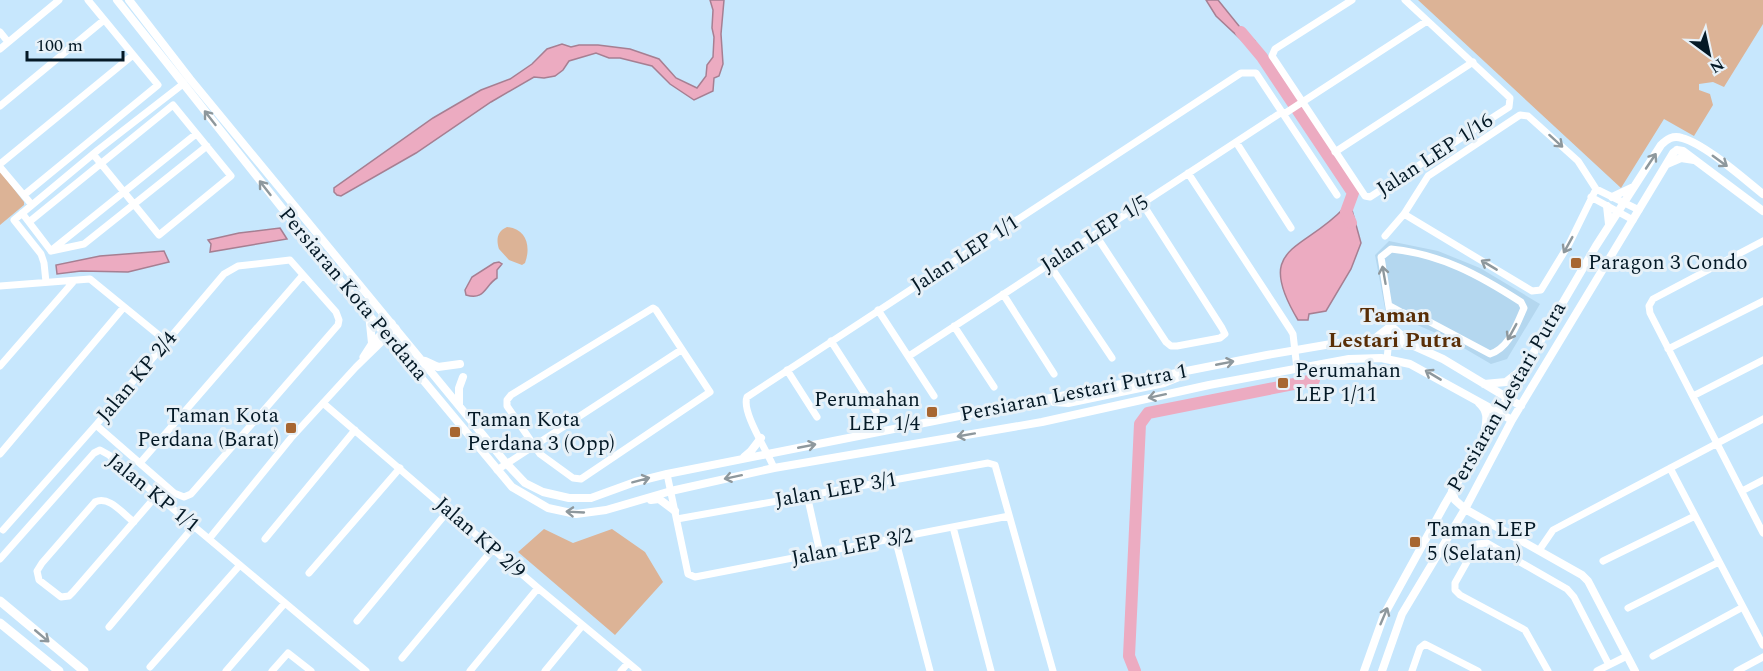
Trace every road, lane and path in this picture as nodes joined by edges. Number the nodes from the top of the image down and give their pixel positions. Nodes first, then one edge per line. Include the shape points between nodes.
1 (59, 0) edge
2 (88, 0) edge
3 (117, 0) edge
4 (129, 0) edge
5 (1352, 0) edge
6 (1405, 0) edge
7 (104, 20) junction
8 (1426, 21) junction
9 (0, 32) edge
10 (8, 42) junction
11 (0, 49) edge
12 (133, 55) junction
13 (1473, 62) junction
14 (183, 84) junction
15 (1301, 103) junction
16 (0, 106) edge
17 (1285, 112) junction
18 (196, 134) junction
19 (1673, 137) junction
20 (90, 141) junction
21 (1236, 142) junction
22 (207, 146) junction
23 (1677, 150) junction
24 (95, 152) junction
25 (1335, 152) junction
26 (1697, 160) junction
27 (100, 164) junction
28 (1667, 164) junction
29 (0, 165) edge
30 (1188, 173) junction
31 (1633, 188) junction
32 (1596, 189) junction
33 (124, 192) junction
34 (1763, 194) edge
35 (24, 195) junction
36 (1336, 195) dead end
37 (1591, 197) junction
38 (1612, 197) junction
39 (1623, 202) junction
40 (1142, 203) junction
41 (134, 204) junction
42 (32, 205) junction
43 (1607, 206) junction
44 (1639, 210) junction
45 (1763, 211) edge
46 (1618, 212) junction
47 (22, 213) junction
48 (1404, 214) junction
49 (1633, 220) junction
50 (29, 222) junction
51 (1609, 225) junction
52 (1291, 228) dead end
53 (1095, 234) junction
54 (1385, 236) dead end
55 (1763, 241) edge
56 (51, 251) junction
57 (1049, 264) junction
58 (303, 275) junction
59 (74, 281) junction
60 (46, 282) junction
61 (0, 286) edge
62 (1003, 294) junction
63 (1763, 301) edge
64 (1390, 306) junction
65 (124, 307) junction
66 (878, 310) junction
67 (369, 314) junction
68 (1407, 314) junction
69 (1391, 323) junction
70 (394, 326) junction
71 (954, 326) junction
72 (386, 334) junction
73 (1373, 340) junction
74 (166, 341) junction
75 (831, 341) junction
76 (1390, 341) junction
77 (372, 343) junction
78 (1413, 346) junction
79 (1668, 349) junction
80 (681, 350) junction
81 (1295, 351) junction
82 (909, 356) junction
83 (1112, 358) dead end
84 (422, 359) junction
85 (1387, 359) junction
86 (1763, 360) edge
87 (460, 364) dead end
88 (0, 366) edge
89 (356, 367) junction
90 (1524, 368) junction
91 (1297, 369) junction
92 (787, 370) junction
93 (1054, 374) dead end
94 (463, 377) dead end
95 (1484, 384) junction
96 (994, 387) dead end
97 (934, 396) dead end
98 (1693, 396) junction
99 (1506, 397) junction
100 (1475, 399) junction
101 (323, 403) junction
102 (459, 405) junction
103 (1521, 406) junction
104 (876, 411) dead end
105 (1498, 412) junction
106 (817, 417) dead end
107 (1763, 419) edge
108 (1512, 420) junction
109 (96, 425) junction
110 (355, 430) junction
111 (1484, 436) junction
112 (761, 438) junction
113 (1717, 444) junction
114 (534, 446) junction
115 (768, 453) junction
116 (0, 454) edge
117 (741, 459) junction
118 (140, 463) junction
119 (506, 463) junction
120 (400, 468) junction
121 (774, 468) junction
122 (1670, 468) junction
123 (497, 470) junction
124 (667, 474) junction
125 (1763, 480) edge
126 (616, 489) joint
127 (670, 491) junction
128 (1452, 491) junction
129 (1742, 491) junction
130 (157, 495) junction
131 (807, 495) junction
132 (632, 502) junction
133 (1465, 509) junction
134 (448, 511) junction
135 (676, 515) junction
136 (1009, 516) junction
137 (1695, 516) junction
138 (134, 522) junction
139 (194, 526) junction
140 (952, 527) junction
141 (2, 529) edge
142 (1763, 533) edge
143 (895, 538) junction
144 (210, 539) junction
145 (265, 539) dead end
146 (16, 540) junction
147 (493, 549) junction
148 (1540, 549) junction
149 (820, 553) junction
150 (0, 559) edge
151 (1603, 561) dead end
152 (1719, 562) junction
153 (240, 565) junction
154 (309, 573) dead end
155 (538, 588) junction
156 (0, 601) edge
157 (285, 603) junction
158 (1743, 607) junction
159 (1628, 608) dead end
160 (357, 621) dead end
161 (0, 623) edge
162 (582, 626) junction
163 (109, 627) dead end
164 (1763, 645) edge
165 (1627, 656) junction
166 (1653, 656) dead end
167 (1763, 657) edge
168 (402, 658) dead end
169 (628, 663) junction
170 (1609, 665) junction
171 (150, 667) dead end
172 (1477, 670) edge
173 (59, 671) edge
174 (84, 671) edge
175 (226, 671) edge
176 (272, 671) edge
177 (311, 671) edge
178 (366, 671) edge
179 (470, 671) edge
180 (546, 671) edge
181 (621, 671) edge
182 (638, 671) edge
183 (930, 671) edge
184 (991, 671) edge
185 (1053, 671) edge
186 (1364, 671) edge
187 (1382, 671) edge
188 (1412, 671) edge
189 (1548, 671) edge
190 (1598, 671) edge
191 (1635, 671) edge
192 (1737, 671) edge

1 - 10 street
2 - 7 street
3 - 14 street, Persiaran Kota Perdana
4 - 70 street, Persiaran Kota Perdana
5 - 15 street, Jalan LEP 1/16 via 1272,53
6 - 8 street, Jalan LEP 1/16
7 - 12 street
7 - 16 street
8 - 13 street, Jalan LEP 1/16
8 - 15 street, Jalan LEP 1/5
9 - 10 street
10 - 11 street
12 - 20 street via 158,85
12 - 29 street
13 - 25 street
13 - 25 street, Jalan LEP 1/16 via 1510,98 1509,107 1374,196 1365,196
14 - 24 street
67 -> 14 street, Persiaran Kota Perdana
15 - 17 street, Jalan LEP 1/5
15 - 25 street, Jalan LEP 1/16
17 - 21 street, Jalan LEP 1/5
17 - 36 street
17 - 66 street, Jalan LEP 1/1 via 1256,73 1241,73
18 - 22 street
18 - 27 street via 173,105
18 - 33 street
19 - 23 street
31 -> 19 street, Persiaran Lestari Putra via 1662,145
19 -> 34 street via 1701,148
20 - 24 street
20 - 35 street
21 - 30 street, Jalan LEP 1/5
21 - 52 street
22 - 41 street
22 - 41 street via 231,176 159,236
23 - 26 street
23 - 28 street, Persiaran Lestari Putra
24 - 27 street
24 - 42 street
26 - 28 street via 1681,158
26 - 45 street
27 - 33 street
27 - 50 street
28 - 44 street, Persiaran Lestari Putra
29 - 35 street
30 - 40 street, Jalan LEP 1/5
30 - 81 street via 1290,329
31 - 38 street
31 - 39 street, Persiaran Lestari Putra
32 - 37 street
32 - 38 street
48 -> 32 street via 1428,176 1520,115 1528,116 1578,161
33 - 41 street
33 - 56 street
35 - 42 street
37 - 43 street
37 -> 48 street via 1569,244 1540,290 1532,291
38 - 39 street
39 - 44 street
39 - 46 street, Persiaran Lestari Putra
40 - 53 street, Jalan LEP 1/5
40 - 53 street via 1222,328 1221,338 1171,345 1166,342
41 - 56 street via 84,244
42 - 47 street
43 - 46 street
43 - 51 street
44 - 49 street, Persiaran Lestari Putra
46 - 49 street
46 - 51 street, Persiaran Lestari Putra
47 - 50 street
47 - 60 street via 14,220 41,254
48 - 54 street
49 - 103 street, Persiaran Lestari Putra
50 - 56 street
51 - 90 street, Persiaran Lestari Putra
53 - 57 street, Jalan LEP 1/5
55 - 79 street via 1653,299 1650,313
57 - 62 street, Jalan LEP 1/5
57 - 83 street
58 - 74 street, Jalan KP 2/4 via 290,260 238,266 224,274
58 - 118 street
58 - 118 street via 336,312 338,325 190,494 174,494
59 - 60 street
59 - 65 street via 90,279
59 - 88 street
60 - 61 street
62 - 71 street, Jalan LEP 1/5
62 - 93 street
63 - 79 street
64 - 68 street
64 -> 68 street via 1381,257 1391,249 1417,251 1477,274 1521,302 1524,308 1501,350 1490,354
64 - 69 street
65 - 74 street
65 - 116 street
66 - 75 street, Jalan LEP 1/1
66 - 82 street
67 - 72 street, Persiaran Kota Perdana
67 - 77 street
68 - 69 street
69 - 73 street
69 - 76 street
69 - 78 street
70 - 72 street, Jalan KP 1/1
70 - 84 street, Persiaran Kota Perdana
71 - 82 street, Jalan LEP 1/5
71 - 96 street
72 - 77 street, Jalan KP 1/1
72 - 89 street, Jalan KP 1/1
72 - 123 street, Persiaran Kota Perdana
73 - 76 street, Persiaran Lestari Putra 1
73 - 81 street, Persiaran Lestari Putra 1
74 - 109 street, Jalan KP 2/4
75 - 92 street, Jalan LEP 1/1
75 - 104 street
76 - 78 street, Persiaran Lestari Putra 1
76 - 85 street
77 - 89 street, Jalan KP 1/1
78 - 95 street, Persiaran Lestari Putra 1
79 - 98 street
80 - 114 street
80 - 114 street via 709,394 581,479 573,478
80 - 114 street via 656,310 649,309 511,395 507,406
81 - 91 street
115 -> 81 street, Persiaran Lestari Putra 1 via 1041,401 1068,403 1164,383 1203,368
82 - 97 street
84 - 87 street via 438,367
84 - 102 street, Persiaran Kota Perdana
85 - 91 street, Persiaran Lestari Putra 1 via 1349,359
100 -> 85 street, Persiaran Lestari Putra 1 via 1422,369
86 - 98 street
89 - 101 street, Jalan KP 1/1
90 - 95 street via 1506,382
90 - 99 street, Persiaran Lestari Putra
91 -> 121 street, Persiaran Lestari Putra 1 via 1042,422
92 - 106 street
92 - 112 street, Jalan LEP 1/1 via 747,397 745,403
94 - 102 street
95 - 99 street, Persiaran Lestari Putra 1
98 - 113 street
99 - 103 street, Persiaran Lestari Putra 1
99 - 105 street, Persiaran Lestari Putra
100 - 105 street, Persiaran Lestari Putra 1
100 - 111 street via 1484,407 1487,419
101 - 110 street, Jalan KP 2/9
101 - 144 street, Jalan KP 1/1
102 - 119 street, Persiaran Kota Perdana
103 - 108 street, Persiaran Lestari Putra
105 - 108 street, Persiaran Lestari Putra 1
105 - 111 street, Persiaran Lestari Putra
107 - 113 street
108 - 133 street, Persiaran Lestari Putra
109 - 118 street
109 - 141 street, Jalan KP 2/4
110 - 120 street, Jalan KP 2/9
110 - 145 street
111 - 128 street, Persiaran Lestari Putra
112 - 115 street, Jalan LEP 1/1
112 - 117 street
113 - 122 street
113 - 129 street
114 - 119 street
115 - 117 street, Persiaran Lestari Putra 1
115 - 121 street, Jalan LEP 1/1
117 - 124 street, Persiaran Lestari Putra 1
119 - 123 street
119 - 126 street, Persiaran Kota Perdana via 525,483 560,497 591,498
120 - 134 street, Jalan KP 2/9
120 - 154 street
121 -> 127 street, Persiaran Lestari Putra 1
122 - 137 street
122 - 148 street via 1553,530
132 -> 123 street, Persiaran Kota Perdana via 576,514 548,508 512,487
126 -> 124 street, Persiaran Lestari Putra 1
124 - 127 street
125 - 129 street
127 - 132 street, Persiaran Lestari Putra 1
127 - 135 street
128 - 133 street
186 -> 128 street, Persiaran Lestari Putra via 1384,615
129 - 142 street
130 - 138 street
130 - 139 street, Jalan KP 1/1
130 - 146 street, Jalan KP 1/1 via 100,450
131 - 135 street, Jalan LEP 3/1
131 - 136 street, Jalan LEP 3/1 via 988,463 995,465
131 - 149 street
132 - 135 street via 659,499
133 - 148 street
133 - 187 street, Persiaran Lestari Putra via 1402,614
134 - 147 street, Jalan KP 2/9
134 - 160 street
135 - 149 street, Jalan LEP 3/2 via 688,574 695,577
136 - 140 street, Jalan LEP 3/2
136 - 185 street
137 - 151 street
137 - 152 street
138 - 138 street via 107,500 95,502 42,563 37,571 39,580 61,597 69,596
139 - 144 street, Jalan KP 1/1
139 - 163 street
140 - 143 street, Jalan LEP 3/2
140 - 184 street
141 - 146 street
143 - 149 street, Jalan LEP 3/2
143 - 183 street
144 - 153 street, Jalan KP 1/1
146 - 150 street, Jalan KP 1/1
147 - 155 street, Jalan KP 2/9
147 - 168 street
148 - 165 street via 1588,581
152 - 158 street
152 - 159 street
153 - 157 street, Jalan KP 1/1
153 - 171 street
155 - 162 street, Jalan KP 2/9
155 - 179 street
156 -> 174 main road
157 - 175 street
157 - 178 street, Jalan KP 1/1
158 - 164 street
158 - 166 street
161 - 173 main road
162 - 169 street, Jalan KP 2/9
162 - 180 street
165 - 170 street
165 - 191 street
167 - 192 street
169 - 181 street
169 - 182 street, Jalan KP 2/9
170 - 189 street via 1568,589 1487,543 1477,544 1455,583 1455,590 1525,630
170 - 190 street
172 - 188 street via 1423,644
176 - 177 street via 288,653

